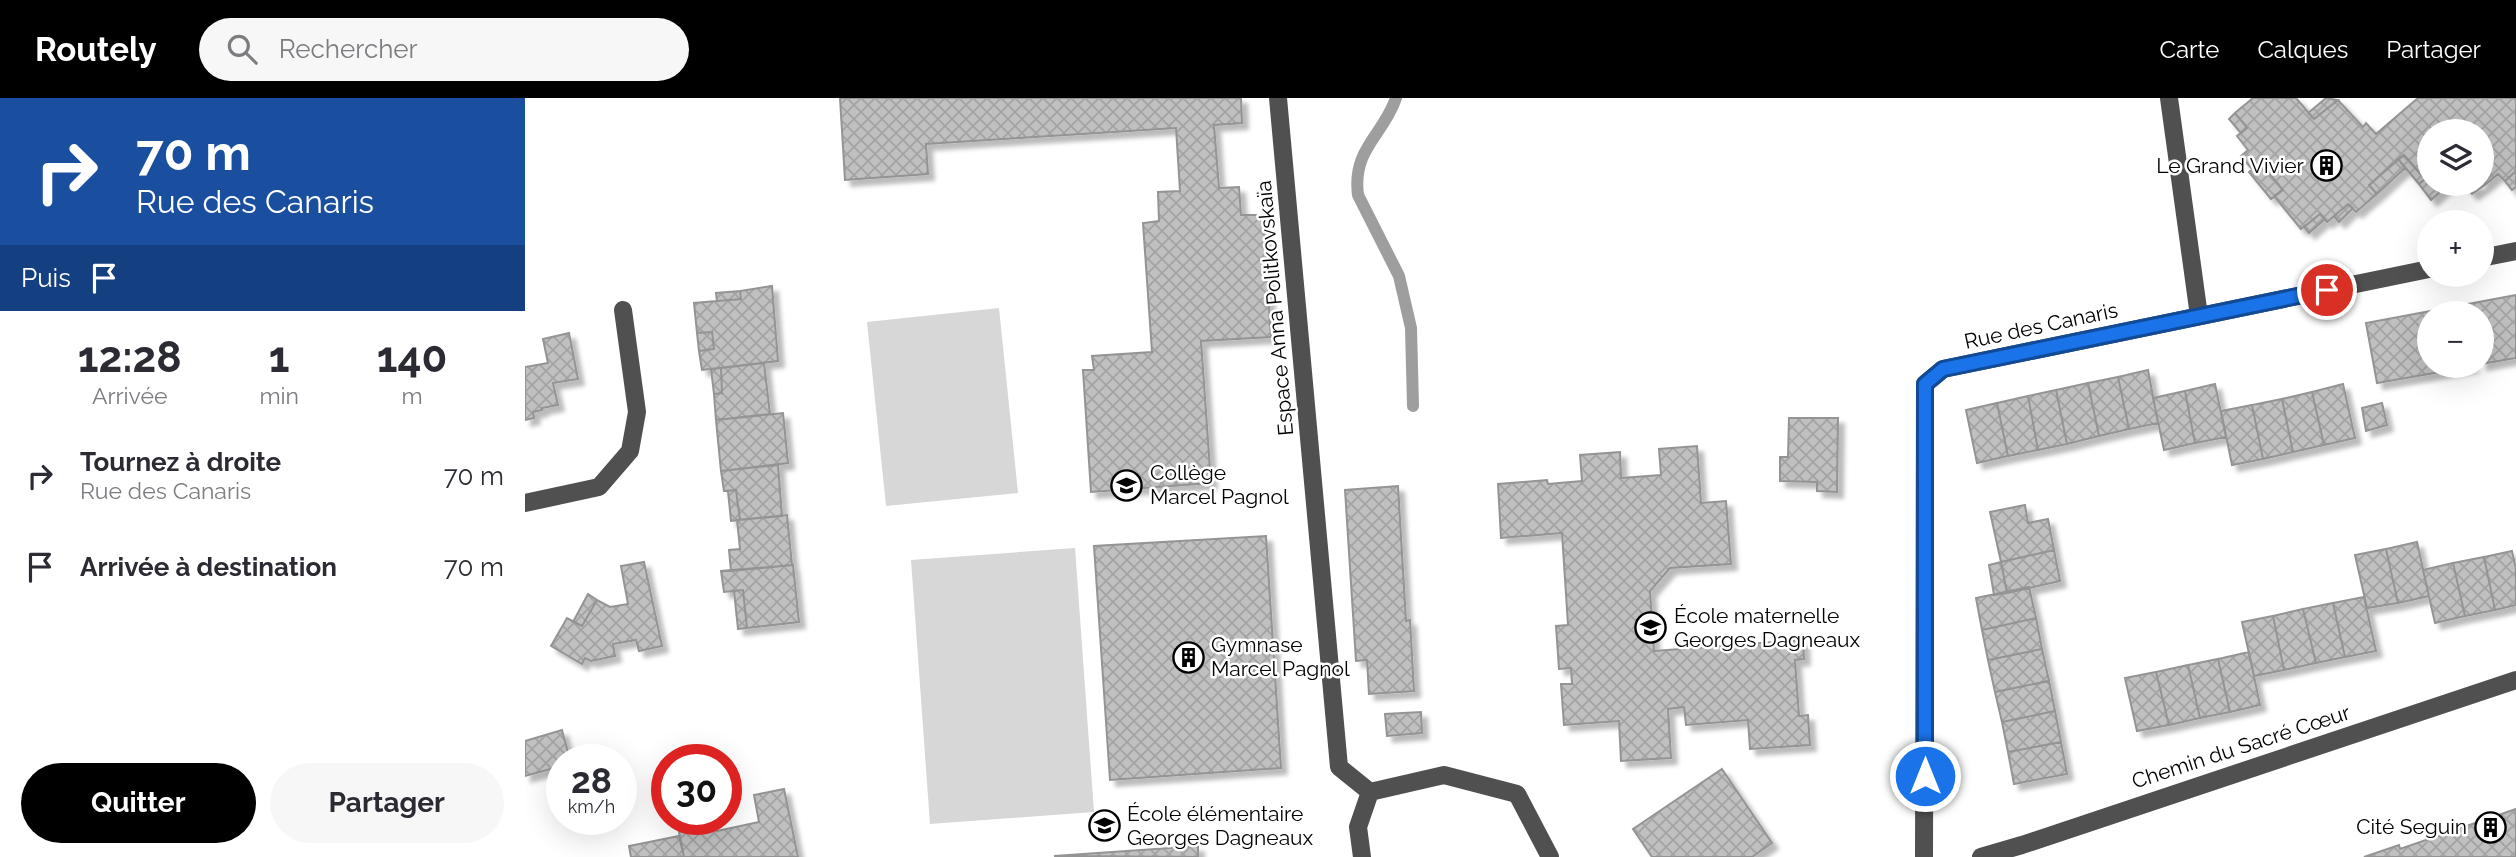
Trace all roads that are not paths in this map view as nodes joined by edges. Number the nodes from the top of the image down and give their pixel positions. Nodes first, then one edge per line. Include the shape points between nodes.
1 (1278, 98) edge
2 (2169, 98) edge
3 (2516, 251) edge
4 (2494, 255) edge
5 (2417, 271) edge
6 (623, 310) dead end
7 (2199, 316) junction
8 (525, 503) edge
9 (2516, 680) edge
10 (1370, 792) junction
11 (1991, 856) edge
12 (1362, 857) edge
13 (1550, 857) edge
14 (1924, 857) edge

1 - 10 street, Espace Anna Politkovskaïa via 1339,767
2 - 7 street
3 - 4 street
5 - 7 street, Rue des Canaris
6 - 8 street via 637,412 630,451 599,488
7 - 14 street, Rue des Canaris via 1943,369 1925,384
9 - 11 street, Chemin du Sacré Cœur
10 - 12 street via 1358,827
10 - 13 street via 1444,775 1517,794

